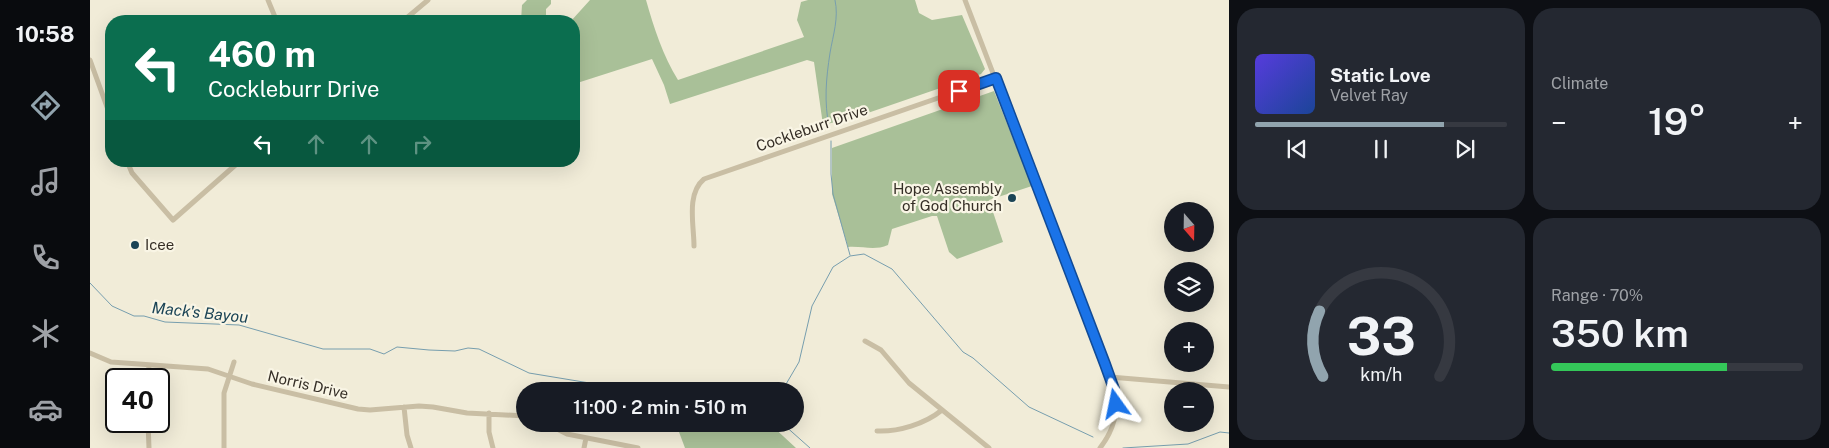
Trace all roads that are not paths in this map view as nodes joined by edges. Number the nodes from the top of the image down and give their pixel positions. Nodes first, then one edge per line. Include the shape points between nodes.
1 (268, 0) edge
2 (428, 0) edge
3 (965, 0) edge
4 (273, 15) edge
5 (410, 15) edge
6 (90, 60) edge
7 (996, 78) junction
8 (105, 101) edge
9 (130, 167) edge
10 (233, 167) edge
11 (694, 246) dead end
12 (866, 341) dead end
13 (90, 353) edge
14 (234, 362) dead end
15 (149, 365) junction
16 (149, 368) edge
17 (229, 376) junction
18 (1110, 377) junction
19 (1229, 388) edge
20 (404, 407) junction
21 (942, 410) junction
22 (489, 414) junction
23 (516, 416) edge
24 (877, 431) dead end
25 (563, 432) edge
26 (148, 433) edge
27 (586, 438) junction
28 (149, 448) edge
29 (224, 448) edge
30 (412, 448) edge
31 (493, 448) edge
32 (584, 448) edge
33 (638, 448) edge
34 (989, 448) edge
35 (1100, 448) edge

1 - 4 street
2 - 5 street
3 - 7 street
6 - 8 street
7 - 11 street, Cockleburr Drive via 704,179 694,190
7 - 18 street
9 - 10 street via 173,220
12 - 21 street via 881,350 909,383
13 - 15 street, Norris Drive via 111,362
14 - 17 street
15 - 16 street
15 - 17 street, Norris Drive via 208,369
17 - 20 street, Norris Drive via 358,409
17 - 29 street via 222,406
18 - 19 street
18 - 35 street via 1115,394 1115,414 1109,435
20 - 22 street, Norris Drive
20 - 30 street
21 - 24 street via 900,429
21 - 34 street
22 - 23 street, Norris Drive
22 - 31 street
25 - 27 street
26 - 28 street
27 - 32 street
27 - 33 street

